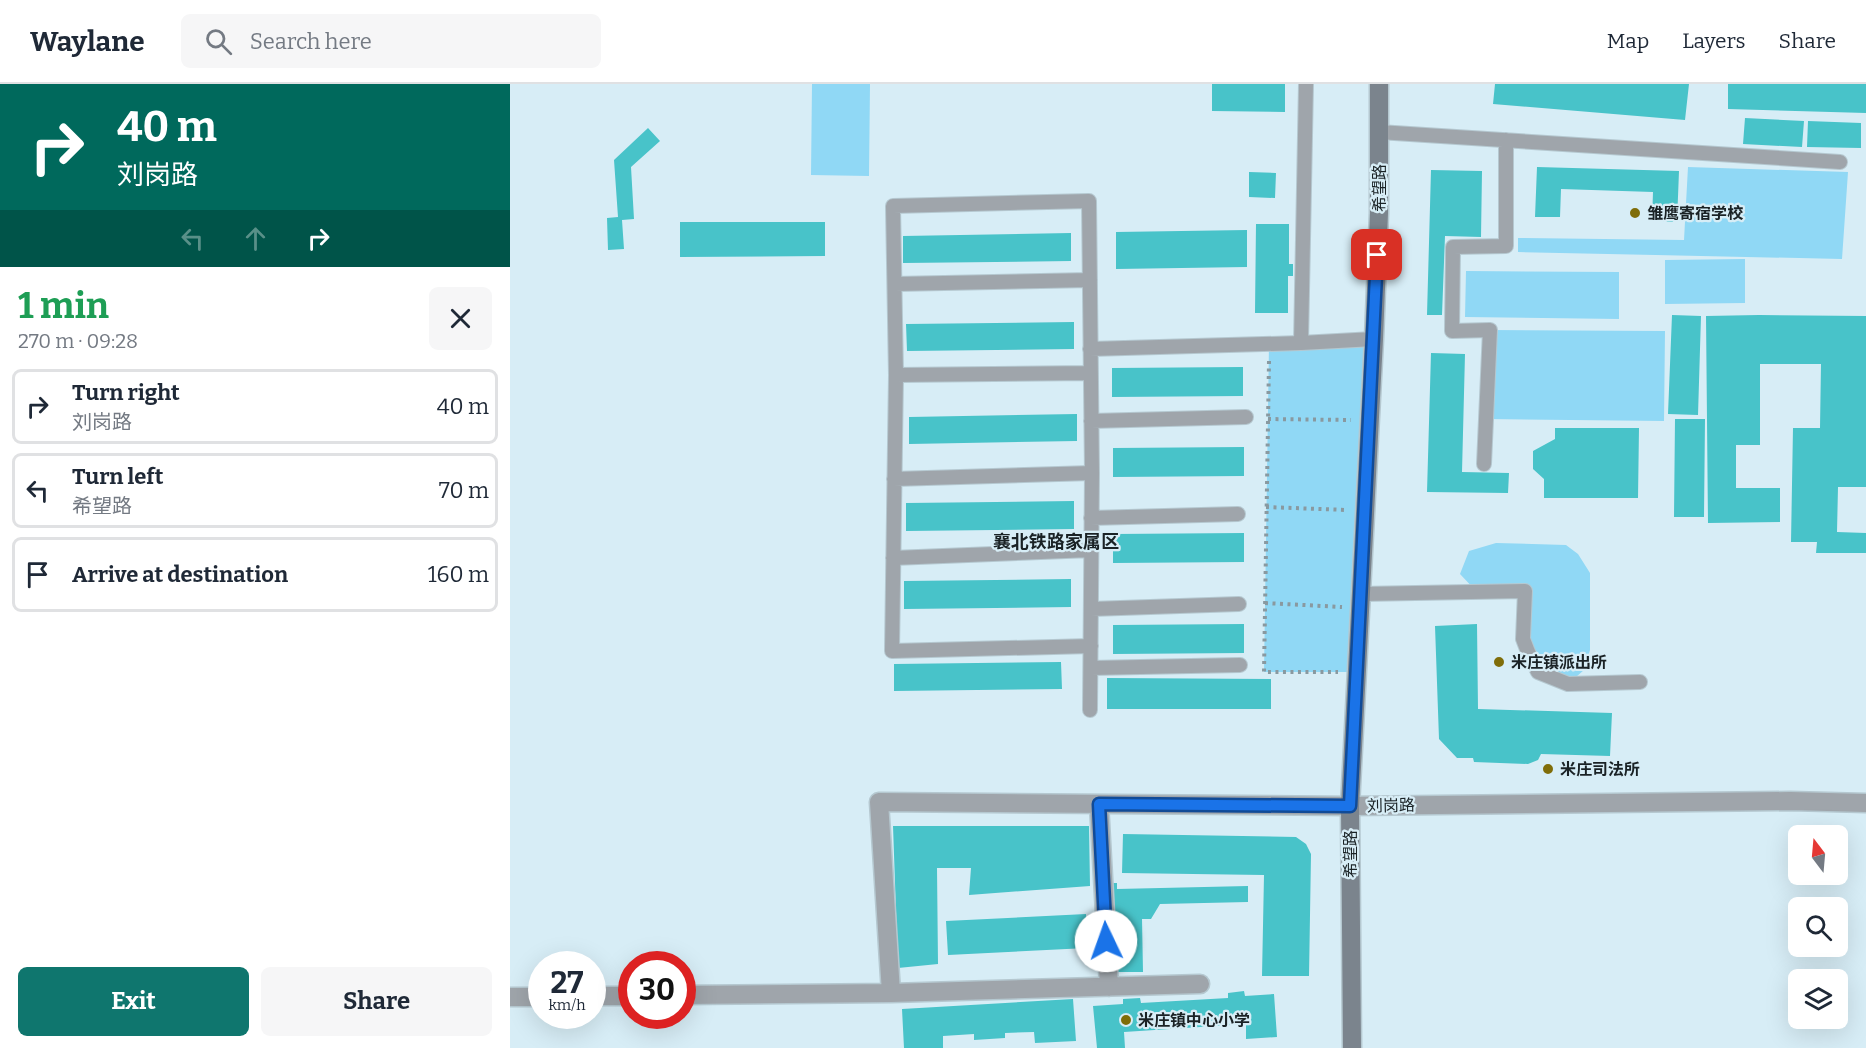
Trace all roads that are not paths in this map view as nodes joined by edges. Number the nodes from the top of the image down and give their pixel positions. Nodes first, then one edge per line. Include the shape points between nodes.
1 (1306, 84) edge
2 (1380, 84) edge
3 (1379, 132) junction
4 (1506, 140) junction
5 (1840, 162) dead end
6 (1090, 280) junction
7 (895, 284) junction
8 (1374, 339) junction
9 (1301, 343) junction
10 (1090, 349) junction
11 (1090, 373) junction
12 (896, 375) junction
13 (1246, 417) dead end
14 (1091, 421) junction
15 (1484, 464) dead end
16 (1092, 473) junction
17 (894, 479) junction
18 (1238, 514) dead end
19 (1091, 519) junction
20 (1091, 550) junction
21 (893, 558) junction
22 (1361, 601) junction
23 (1239, 604) dead end
24 (1091, 609) junction
25 (1091, 646) junction
26 (1240, 665) dead end
27 (1091, 668) junction
28 (1641, 682) dead end
29 (1090, 710) dead end
30 (1866, 803) edge
31 (1099, 804) junction
32 (1350, 806) junction
33 (1200, 984) dead end
34 (1109, 987) junction
35 (891, 993) junction
36 (696, 995) edge
37 (510, 997) edge
38 (528, 997) edge
39 (1352, 1048) edge

1 - 9 lane
2 - 3 street, 希望路
3 - 4 lane
3 - 8 street, 希望路
4 - 5 lane
4 - 15 lane via 1506,246 1453,247 1452,331 1491,330
6 - 7 lane
6 - 7 lane via 1089,201 893,206
6 - 10 lane
7 - 12 lane
8 - 9 lane
8 - 22 street, 希望路
9 - 10 lane
10 - 11 lane
11 - 12 lane
11 - 14 lane
12 - 17 lane
13 - 14 lane
14 - 16 lane
16 - 17 lane
16 - 19 lane
17 - 21 lane
18 - 19 lane
19 - 20 lane
20 - 21 lane
20 - 24 lane
21 - 25 lane via 892,651
22 - 28 lane via 1526,591 1523,639 1538,672 1568,684
22 - 32 street, 希望路
23 - 24 lane
24 - 25 lane
25 - 27 lane
26 - 27 lane
27 - 29 lane
30 - 32 street, 刘岗路
31 - 32 street, 刘岗路
31 - 34 street
31 - 35 street, 刘岗路 via 879,802
32 - 39 street, 希望路
33 - 34 street
34 - 35 street
35 - 36 street
37 - 38 street

